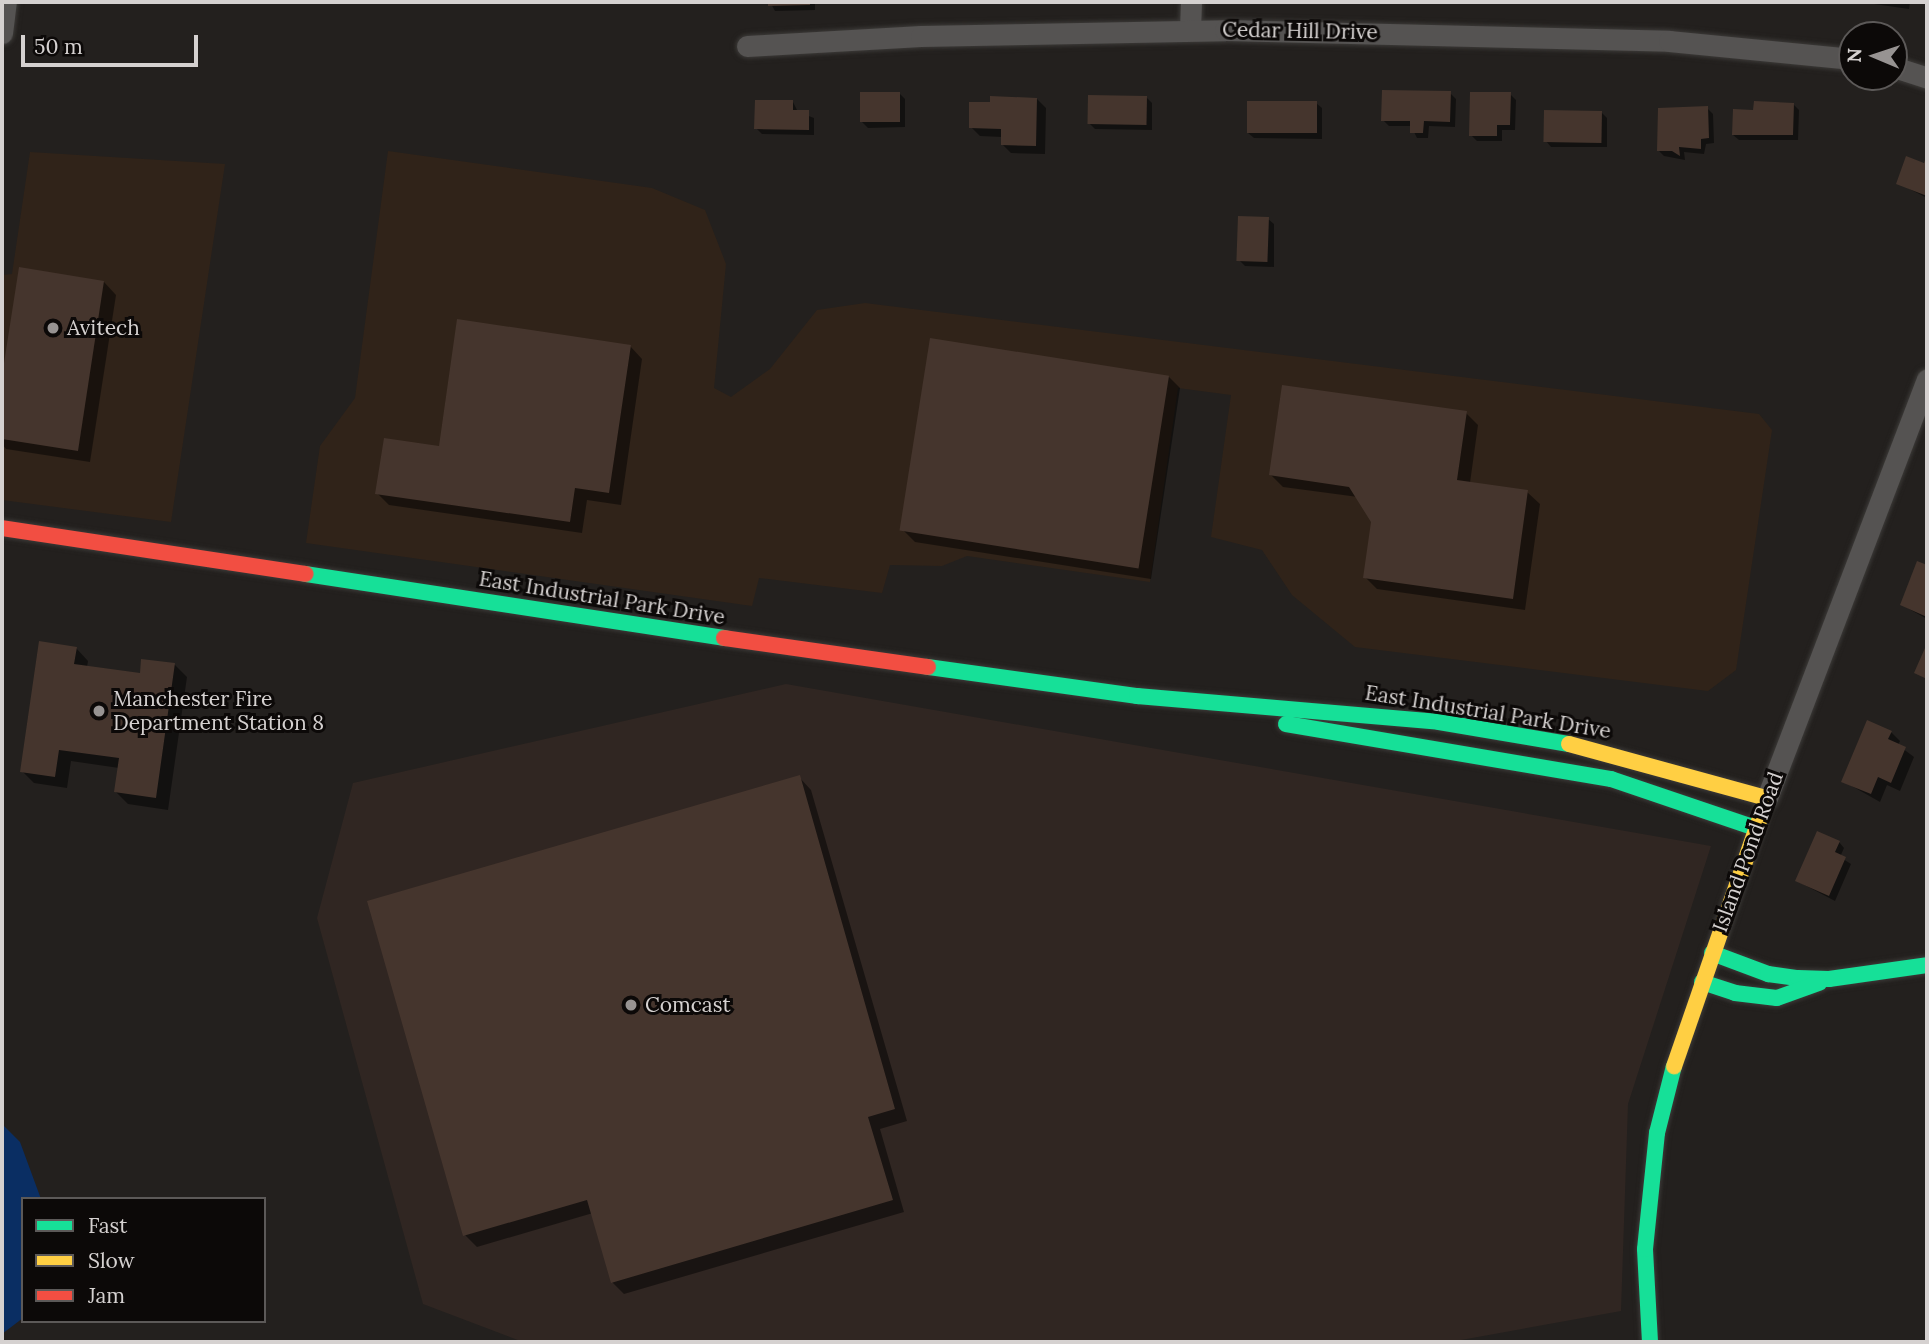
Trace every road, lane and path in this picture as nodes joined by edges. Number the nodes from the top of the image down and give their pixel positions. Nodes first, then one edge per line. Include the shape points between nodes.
1 (6, 2) edge
2 (1191, 2) edge
3 (1190, 30) junction
4 (2, 33) edge
5 (747, 46) dead end
6 (1838, 58) edge
7 (1908, 72) edge
8 (1927, 78) edge
9 (1927, 380) edge
10 (2, 528) edge
11 (1197, 704) junction
12 (1767, 798) junction
13 (1756, 828) junction
14 (1712, 953) junction
15 (1927, 965) edge
16 (1829, 979) junction
17 (1702, 982) junction
18 (1650, 1342) edge

1 - 4 street
2 - 3 street
3 - 5 street, Cedar Hill Drive via 921,36
3 - 6 street, Cedar Hill Drive via 1669,41
7 - 8 street
9 - 12 street, Island Pond Road
10 - 11 street, East Industrial Park Drive via 715,637
11 - 12 street, East Industrial Park Drive via 1350,712 1515,734 1631,757
11 - 13 street, East Industrial Park Drive via 1245,718 1611,779
12 - 13 street, Island Pond Road
13 - 14 street, Island Pond Road
14 - 16 street via 1768,974
14 - 17 street, Island Pond Road
15 - 16 street
16 - 17 street via 1776,998 1735,993
17 - 18 street, Island Pond Road via 1671,1075 1648,1191

